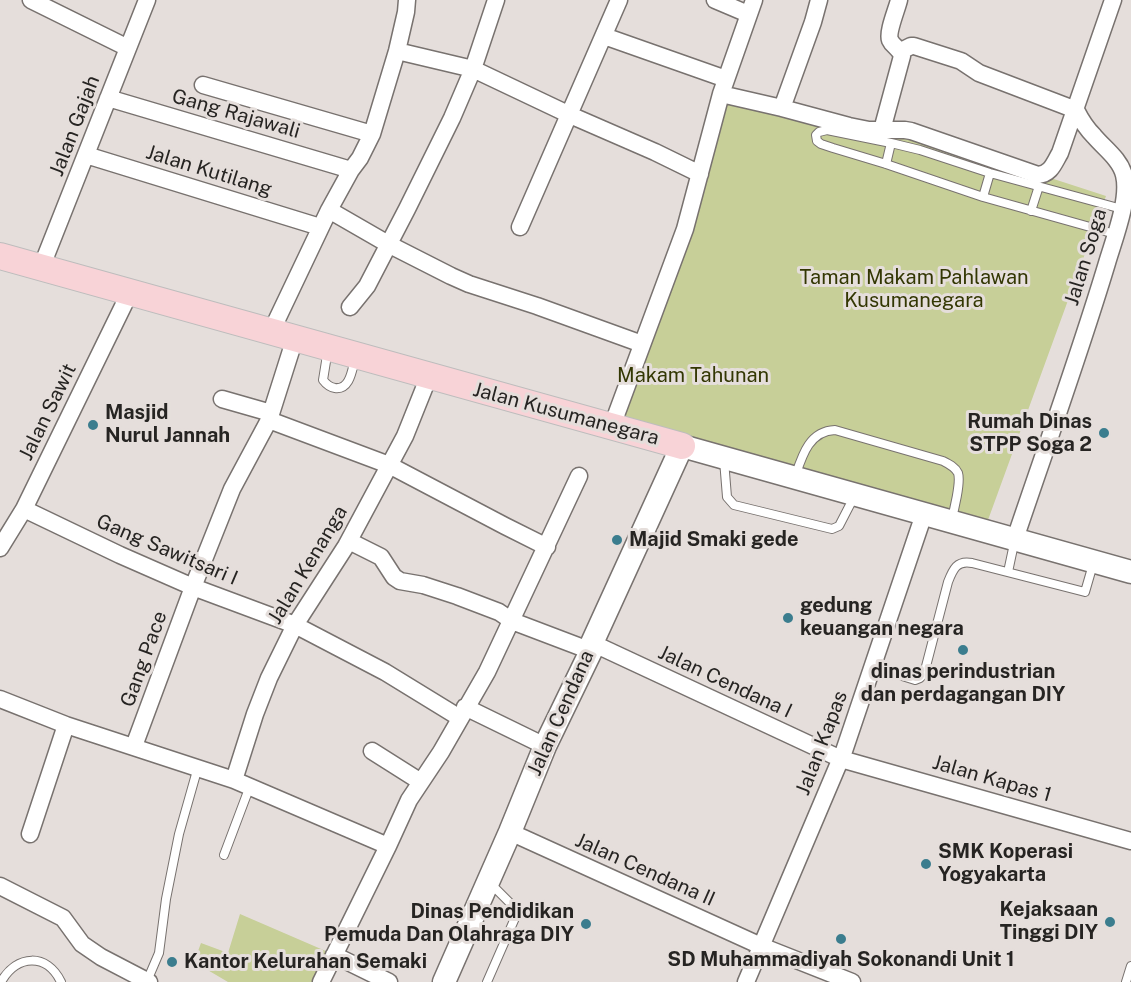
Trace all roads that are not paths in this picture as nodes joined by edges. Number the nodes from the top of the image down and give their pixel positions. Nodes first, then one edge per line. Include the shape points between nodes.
1 (31, 0) edge
2 (147, 0) edge
3 (407, 0) edge
4 (496, 0) edge
5 (620, 0) edge
6 (715, 0) edge
7 (819, 0) edge
8 (899, 0) edge
9 (1113, 0) edge
10 (751, 7) edge
11 (604, 36) junction
12 (128, 48) junction
13 (397, 51) junction
14 (901, 51) junction
15 (473, 69) junction
16 (203, 85) dead end
17 (724, 86) junction
18 (108, 98) junction
19 (782, 108) junction
20 (1076, 110) junction
21 (570, 115) junction
22 (372, 134) junction
23 (887, 136) junction
24 (1106, 149) junction
25 (86, 155) junction
26 (1131, 156) edge
27 (886, 164) junction
28 (351, 170) junction
29 (990, 173) junction
30 (700, 174) junction
31 (1040, 186) junction
32 (982, 197) junction
33 (1122, 209) junction
34 (329, 210) junction
35 (1031, 212) junction
36 (320, 227) junction
37 (520, 227) dead end
38 (1115, 234) junction
39 (388, 244) junction
40 (0, 256) edge
41 (41, 268) junction
42 (130, 292) junction
43 (350, 307) dead end
44 (283, 335) junction
45 (642, 344) junction
46 (328, 348) junction
47 (356, 355) junction
48 (429, 376) junction
49 (222, 399) dead end
50 (270, 417) junction
51 (612, 426) junction
52 (682, 446) junction
53 (724, 458) junction
54 (389, 465) junction
55 (579, 476) dead end
56 (794, 477) junction
57 (855, 494) junction
58 (24, 509) junction
59 (924, 514) junction
60 (951, 521) junction
61 (1015, 539) junction
62 (349, 541) junction
63 (546, 547) junction
64 (0, 548) edge
65 (1094, 561) junction
66 (1008, 572) junction
67 (1131, 572) edge
68 (193, 587) junction
69 (512, 621) junction
70 (295, 625) junction
71 (592, 647) junction
72 (873, 668) junction
73 (2, 705) edge
74 (463, 713) junction
75 (66, 725) junction
76 (134, 746) junction
77 (545, 746) junction
78 (372, 751) dead end
79 (841, 759) junction
80 (198, 767) junction
81 (234, 780) junction
82 (421, 782) junction
83 (250, 786) junction
84 (510, 832) junction
85 (30, 834) dead end
86 (1131, 841) edge
87 (388, 846) junction
88 (224, 855) dead end
89 (488, 882) junction
90 (0, 886) edge
91 (761, 946) junction
92 (334, 955) junction
93 (1131, 966) edge
94 (148, 981) edge
95 (1, 982) edge
96 (61, 982) edge
97 (321, 982) edge
98 (389, 982) edge
99 (444, 982) edge
100 (487, 982) edge
101 (746, 982) edge
102 (852, 982) edge
103 (1126, 982) edge

1 - 12 street
2 - 12 street, Jalan Gajah
3 - 13 street, Gang Pace
4 - 15 street
5 - 11 street
6 - 10 street
7 - 19 street
8 - 14 street via 889,36
9 - 20 street
10 - 17 street
11 - 17 street
11 - 21 street
12 - 18 street, Jalan Gajah
13 - 15 street
13 - 22 street, Gang Pace
14 - 20 street via 914,46 961,61 979,73
14 - 23 street
15 - 21 street
15 - 39 street
16 - 22 street
17 - 19 street
17 - 30 street
18 - 25 street, Jalan Gajah
18 - 28 street, Gang Rajawali
19 - 23 street
20 - 23 street via 1060,153 1050,170 1042,175 911,131
20 - 24 street, Jalan Soga via 1082,123
21 - 30 street
21 - 37 street
22 - 28 street, Gang Pace
23 - 27 lane
23 - 27 lane via 827,130 816,135 821,144
23 - 29 lane
24 - 26 street
24 - 33 street, Jalan Soga via 1124,173
25 - 36 street, Jalan Kutilang
25 - 41 street, Jalan Gajah
27 - 32 lane
28 - 34 street, Gang Pace
29 - 31 lane
29 - 32 lane
30 - 45 street via 685,229
31 - 33 lane
31 - 35 lane
32 - 35 lane
33 - 38 street, Jalan Soga
34 - 36 street, Gang Pace
34 - 39 street
35 - 38 lane
36 - 44 street, Gang Pace
38 - 61 street, Jalan Soga
39 - 43 street via 367,286
39 - 45 street via 468,284
40 - 41 main road, Jalan Kusumanegara
41 - 42 main road, Jalan Kusumanegara
42 - 44 main road, Jalan Kusumanegara
42 - 58 street, Jalan Sawit
44 - 46 main road, Jalan Kusumanegara
44 - 50 street, Gang Pace
45 - 51 street
46 - 47 main road, Jalan Kusumanegara
46 - 47 lane via 323,380 334,388 347,384
47 - 48 main road, Jalan Kusumanegara
48 - 51 main road, Jalan Kusumanegara
48 - 54 street, Jalan Kenanga
49 - 50 street
50 - 54 street
50 - 68 street, Gang Pace via 232,489
51 - 52 main road, Jalan Kusumanegara
52 - 53 main road, Jalan Kusumanegara
52 - 71 main road, Jalan Cendana
53 - 56 main road, Jalan Kusumanegara
53 - 57 lane via 727,497 734,505 831,529 839,526
54 - 62 street, Jalan Kenanga
54 - 63 street
55 - 63 street
56 - 57 main road, Jalan Kusumanegara
56 - 60 lane via 811,440 827,430 835,430 951,465 959,477
57 - 59 main road, Jalan Kusumanegara
58 - 64 street, Jalan Sawit
58 - 68 street, Gang Sawitsari I
59 - 60 main road, Jalan Kusumanegara
59 - 72 street, Jalan Kapas
60 - 61 main road, Jalan Kusumanegara
61 - 65 main road, Jalan Kusumanegara
61 - 66 lane
62 - 69 street, Jalan Cendana I via 381,557 400,581 457,596
62 - 70 street, Jalan Kenanga
63 - 69 street
65 - 66 lane via 1085,592
65 - 67 main road, Jalan Kusumanegara
66 - 72 lane via 966,561 958,564 948,582 924,674 910,679
68 - 70 street, Gang Sawitsari I
68 - 76 street, Gang Pace
69 - 71 street, Jalan Cendana I
69 - 74 street
70 - 74 street, Gang Sawitsari I
70 - 81 street, Jalan Kenanga via 269,678
71 - 77 main road, Jalan Cendana
71 - 79 street, Jalan Cendana I
72 - 79 street, Jalan Kapas
73 - 75 street
74 - 77 street, Gang Sawitsari I
74 - 82 street
75 - 76 street
75 - 85 street
76 - 80 street
77 - 84 main road, Jalan Cendana
78 - 82 street
79 - 86 street, Jalan Kapas 1
79 - 91 street, Jalan Kapas
80 - 81 street
80 - 94 lane via 179,834 159,953
81 - 83 street
82 - 87 street
83 - 87 street
83 - 88 lane
84 - 89 main road, Jalan Cendana
84 - 91 street, Jalan Cendana II
87 - 92 street
89 - 99 main road, Jalan Cendana
89 - 100 lane via 514,908 515,918
90 - 94 street via 63,918 82,944
91 - 101 street, Jalan Kapas
91 - 102 street, Jalan Cendana II
92 - 97 street
92 - 98 street
93 - 103 lane
95 - 96 lane via 11,968 34,960 56,972

